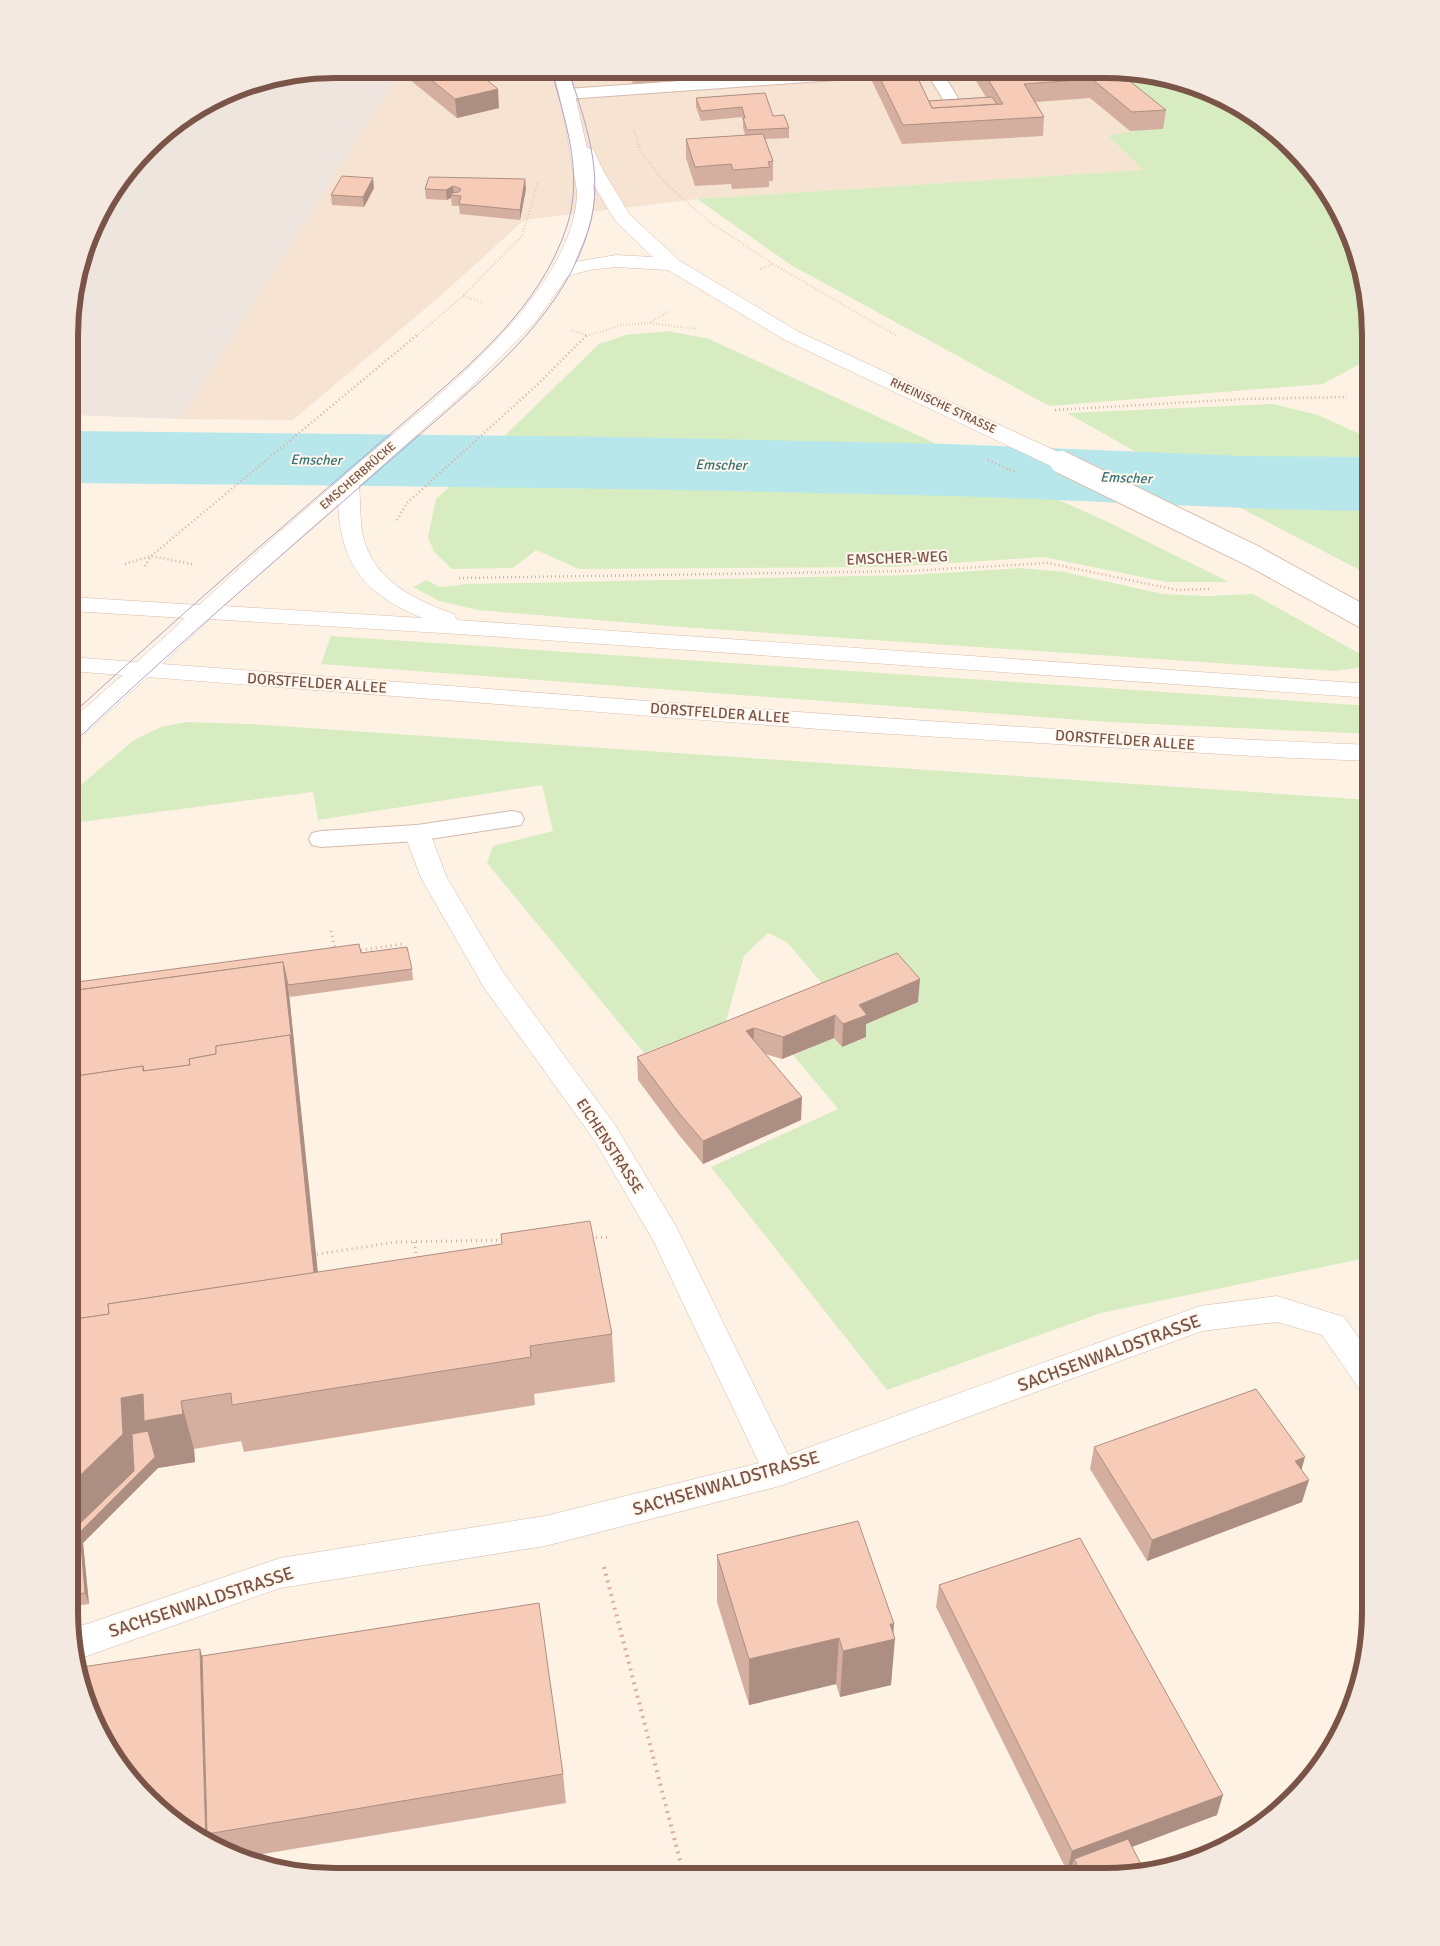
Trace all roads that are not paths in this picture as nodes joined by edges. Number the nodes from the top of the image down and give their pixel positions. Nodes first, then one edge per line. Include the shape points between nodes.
1 (563, 78) edge
2 (792, 78) edge
3 (939, 78) edge
4 (567, 94) junction
5 (950, 98) edge
6 (575, 125) junction
7 (673, 265) junction
8 (561, 272) junction
9 (348, 485) junction
10 (78, 604) edge
11 (207, 612) junction
12 (1362, 616) edge
13 (474, 628) junction
14 (78, 665) edge
15 (143, 670) junction
16 (1362, 689) edge
17 (78, 727) edge
18 (1362, 753) edge
19 (512, 819) dead end
20 (417, 833) junction
21 (320, 839) dead end
22 (1362, 1368) edge
23 (780, 1472) junction
24 (80, 1641) edge

1 - 4 main road, RHEINISCHE STRASSE
2 - 4 lane
3 - 5 lane
4 - 6 main road, RHEINISCHE STRASSE
6 - 7 main road, RHEINISCHE STRASSE via 595,172 623,218
6 - 8 main road, RHEINISCHE STRASSE via 586,195 579,231
7 - 8 main road via 616,260 584,264
7 - 12 main road, RHEINISCHE STRASSE, bridge via 792,336 1253,556
8 - 9 main road, EMSCHERBRÜCKE via 529,317 464,384
9 - 11 main road, EMSCHERBRÜCKE via 263,558
9 - 13 main road via 355,545 372,578 395,596 423,611
10 - 11 main road
11 - 13 main road
11 - 15 main road, EMSCHERBRÜCKE
13 - 16 main road
14 - 15 main road, DORSTFELDER ALLEE
15 - 17 main road, EMSCHERBRÜCKE
15 - 18 main road, DORSTFELDER ALLEE via 848,723 1270,750
19 - 20 lane
20 - 21 lane
20 - 23 main road, EICHENSTRASSE via 434,878 492,979 605,1133 666,1236
22 - 23 main road, SACHSENWALDSTRASSE via 1333,1326 1276,1309 1200,1319
23 - 24 main road, SACHSENWALDSTRASSE via 545,1531 280,1572

